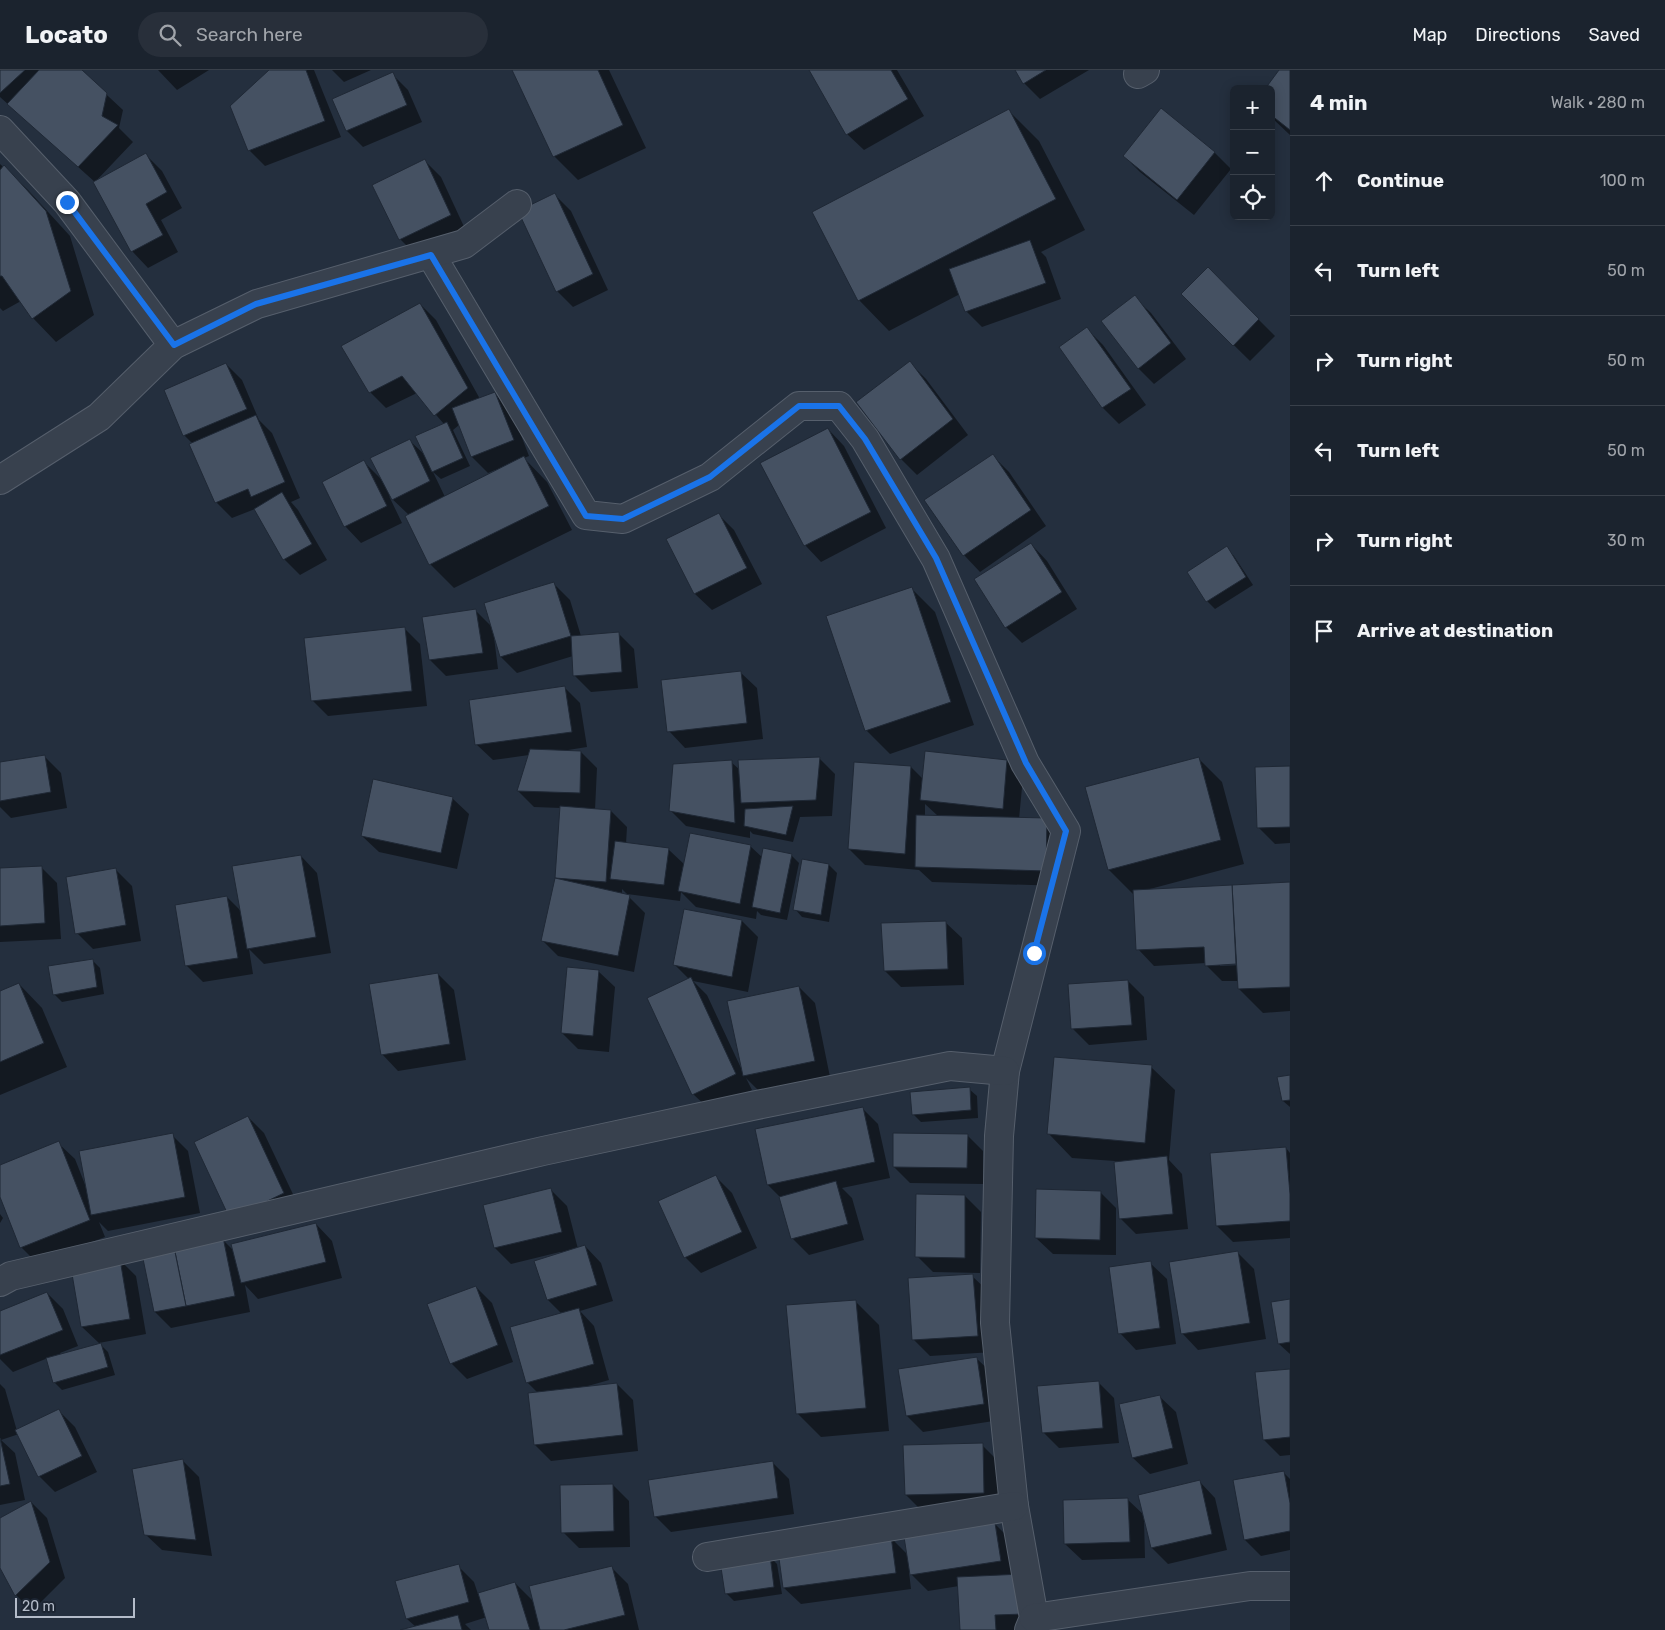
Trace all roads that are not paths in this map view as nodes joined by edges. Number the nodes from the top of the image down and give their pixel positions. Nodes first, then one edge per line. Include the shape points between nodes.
1 (0, 130) edge
2 (517, 204) dead end
3 (431, 255) junction
4 (174, 345) junction
5 (0, 480) edge
6 (1004, 1071) junction
7 (0, 1282) edge
8 (1014, 1506) junction
9 (706, 1556) dead end
10 (1290, 1586) edge
11 (1031, 1624) edge

1 - 4 street via 67,202
2 - 3 street via 464,244
3 - 4 street via 256,304
3 - 6 street via 586,516 623,519 710,477 799,406 839,406 865,439 936,558 1026,763 1066,831
4 - 5 street via 99,417
6 - 7 street via 950,1066 752,1106 504,1160 11,1276
6 - 8 street via 999,1136 995,1323
8 - 9 street
8 - 11 street
10 - 11 street via 1250,1586

